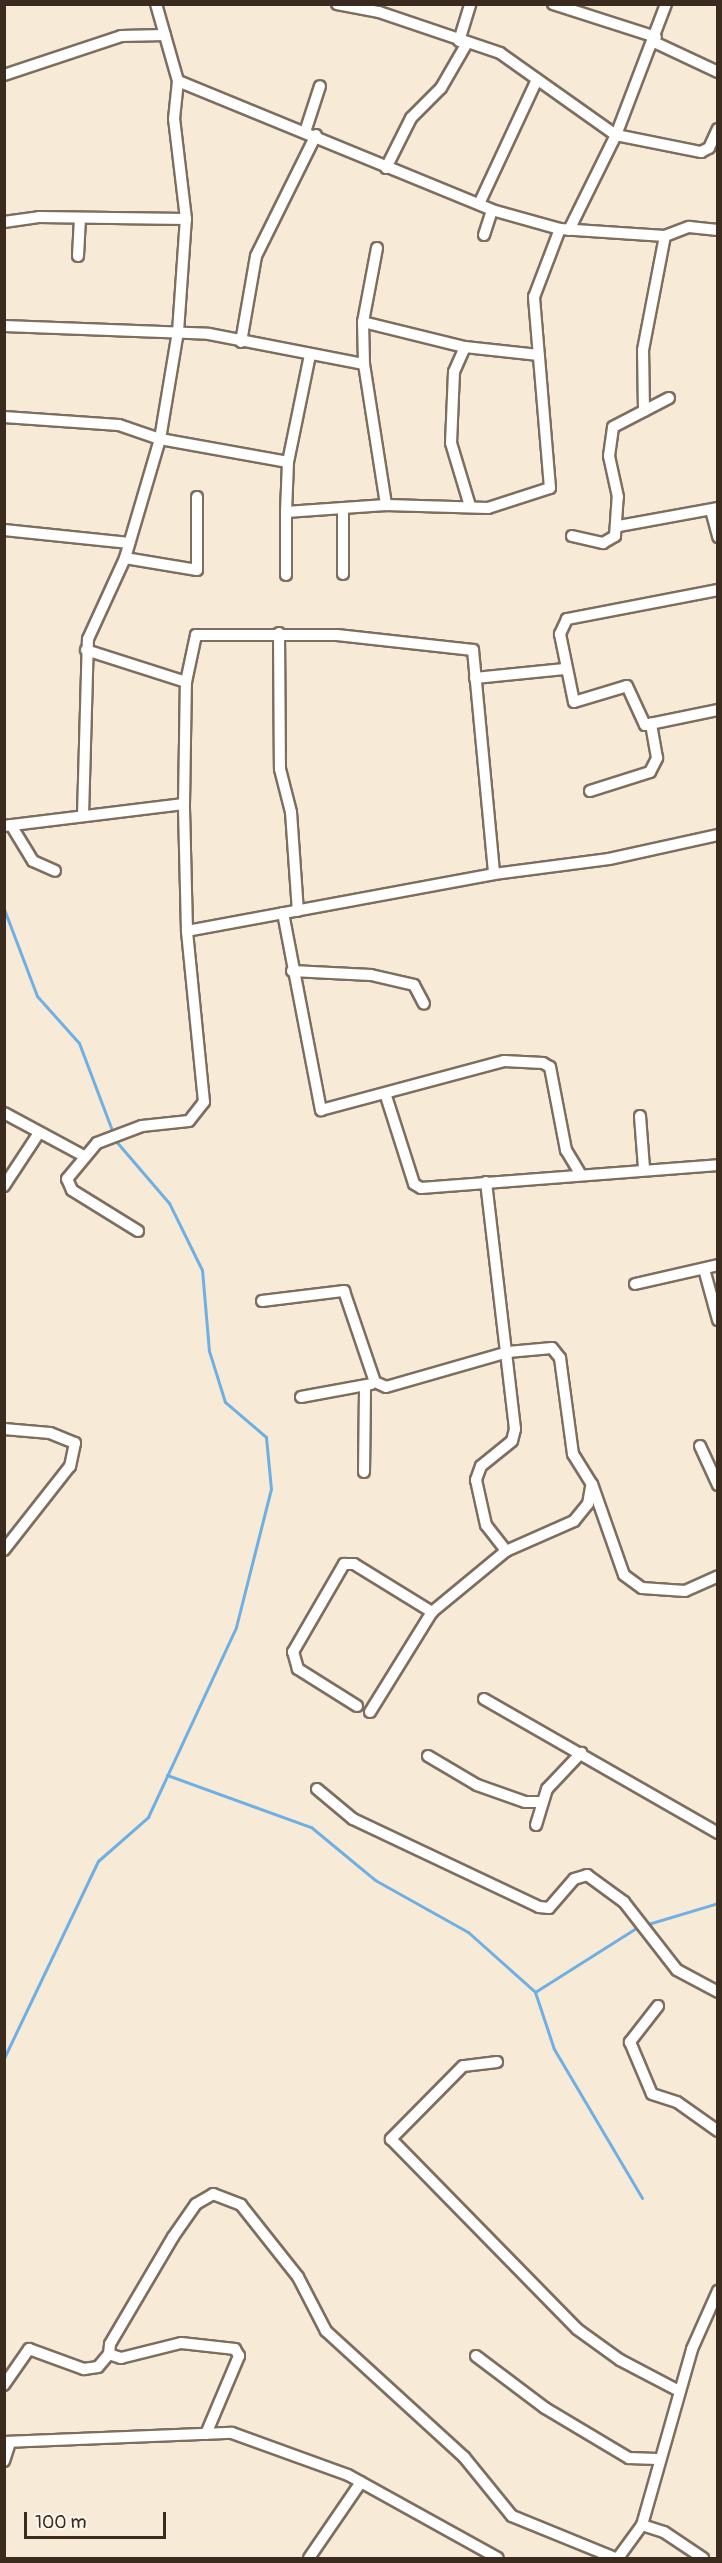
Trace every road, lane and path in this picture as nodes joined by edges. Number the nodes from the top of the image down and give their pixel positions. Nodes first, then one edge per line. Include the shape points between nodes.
1 (156, 4) edge
2 (337, 4) edge
3 (470, 4) edge
4 (553, 4) edge
5 (666, 4) edge
6 (567, 6) edge
7 (165, 35) junction
8 (655, 40) junction
9 (463, 42) junction
10 (717, 72) edge
11 (4, 75) edge
12 (178, 81) junction
13 (536, 82) junction
14 (320, 86) dead end
15 (306, 129) junction
16 (717, 129) edge
17 (316, 135) junction
18 (616, 135) junction
19 (386, 168) junction
20 (479, 204) junction
21 (492, 210) junction
22 (186, 219) junction
23 (80, 220) junction
24 (4, 222) edge
25 (564, 229) junction
26 (717, 230) edge
27 (484, 235) dead end
28 (665, 236) junction
29 (377, 248) dead end
30 (78, 256) dead end
31 (363, 322) junction
32 (4, 326) edge
33 (178, 332) junction
34 (241, 342) junction
35 (465, 347) junction
36 (310, 355) junction
37 (539, 355) junction
38 (364, 364) junction
39 (669, 398) dead end
40 (644, 411) junction
41 (4, 417) edge
42 (160, 439) junction
43 (288, 462) junction
44 (196, 497) dead end
45 (387, 505) junction
46 (470, 506) junction
47 (344, 508) junction
48 (714, 509) edge
49 (286, 512) junction
50 (619, 526) junction
51 (4, 530) edge
52 (572, 536) dead end
53 (717, 537) edge
54 (129, 543) junction
55 (125, 558) junction
56 (343, 574) dead end
57 (286, 575) dead end
58 (717, 590) edge
59 (279, 633) junction
60 (86, 650) junction
61 (565, 669) junction
62 (475, 678) junction
63 (186, 682) junction
64 (717, 710) edge
65 (651, 724) junction
66 (590, 791) dead end
67 (184, 804) junction
68 (83, 816) junction
69 (8, 826) edge
70 (717, 836) edge
71 (55, 871) dead end
72 (494, 874) junction
73 (298, 910) junction
74 (283, 913) junction
75 (188, 931) junction
76 (292, 971) junction
77 (424, 1004) dead end
78 (386, 1096) junction
79 (4, 1113) edge
80 (639, 1116) dead end
81 (39, 1132) junction
82 (60, 1147) junction
83 (82, 1155) junction
84 (75, 1165) junction
85 (717, 1165) edge
86 (644, 1168) junction
87 (579, 1172) junction
88 (486, 1182) junction
89 (4, 1186) edge
90 (138, 1231) dead end
91 (717, 1265) edge
92 (704, 1269) junction
93 (635, 1284) dead end
94 (262, 1301) dead end
95 (717, 1320) edge
96 (508, 1352) junction
97 (370, 1384) junction
98 (301, 1397) dead end
99 (4, 1429) edge
100 (700, 1446) dead end
101 (364, 1472) dead end
102 (591, 1484) junction
103 (717, 1485) edge
104 (4, 1550) edge
105 (506, 1551) junction
106 (717, 1576) edge
107 (432, 1612) junction
108 (484, 1699) dead end
109 (357, 1706) dead end
110 (370, 1712) dead end
111 (581, 1753) junction
112 (428, 1756) dead end
113 (317, 1789) dead end
114 (542, 1802) junction
115 (536, 1825) dead end
116 (717, 1833) edge
117 (717, 1992) edge
118 (657, 2006) dead end
119 (497, 2062) dead end
120 (717, 2131) edge
121 (717, 2291) edge
122 (109, 2354) junction
123 (476, 2356) dead end
124 (4, 2385) edge
125 (679, 2391) junction
126 (206, 2434) junction
127 (7, 2443) edge
128 (657, 2459) junction
129 (4, 2461) edge
130 (361, 2482) junction
131 (642, 2525) junction
132 (309, 2559) edge
133 (498, 2559) edge
134 (617, 2559) edge
135 (703, 2559) edge

1 - 7 street
2 - 9 street via 379,12
3 - 9 street
4 - 6 street
5 - 8 street
6 - 8 street
7 - 11 street via 121,36
7 - 12 street
8 - 10 street
8 - 18 street
9 - 13 street via 500,53
9 - 19 street via 441,88 411,118
12 - 15 street
12 - 22 street via 174,119
13 - 18 street
13 - 20 street via 508,132
14 - 15 street
15 - 17 street
16 - 18 street via 710,148 701,152
17 - 19 street
17 - 34 street via 255,256
18 - 25 street
19 - 20 street
20 - 21 street
21 - 25 street
21 - 27 street
22 - 23 street
22 - 33 street
23 - 24 street
23 - 30 street
25 - 28 street
25 - 37 street via 534,297
26 - 28 street via 696,226
28 - 40 street via 643,350
29 - 31 street
31 - 35 street
31 - 38 street
32 - 33 street
33 - 34 street
33 - 42 street
34 - 36 street
35 - 37 street
35 - 46 street via 454,372 451,443
36 - 38 street
36 - 43 street
37 - 46 street via 550,488 488,508
38 - 45 street
39 - 40 street
40 - 50 street via 618,423 609,440
41 - 42 street via 119,425
42 - 43 street
42 - 54 street
43 - 49 street
44 - 55 street via 197,570
45 - 46 street
45 - 47 street
47 - 49 street
47 - 56 street
48 - 50 street
48 - 53 street
49 - 57 street
50 - 52 street via 603,543
51 - 54 street
54 - 55 street
55 - 60 street
58 - 61 street via 567,619 560,633
59 - 62 street via 473,650
59 - 63 street via 196,635
59 - 73 street via 280,769 291,812
60 - 63 street
60 - 68 street
61 - 62 street
61 - 65 street via 574,702 627,686 642,723
62 - 72 street
63 - 67 street
64 - 65 street
65 - 66 street via 657,758 650,772
67 - 68 street
67 - 75 street
68 - 69 street
69 - 71 street via 33,861
70 - 72 street via 609,859
72 - 73 street
73 - 74 street
74 - 75 street
74 - 76 street
75 - 83 street via 201,1111 189,1121 142,1126 106,1139
76 - 77 street via 372,975 414,985
76 - 78 street via 321,1110
78 - 87 street via 504,1061 548,1064 566,1150
78 - 88 street via 414,1184 421,1188
79 - 81 street
80 - 86 street
81 - 82 street
81 - 89 street
82 - 83 street
82 - 84 street
83 - 84 street
84 - 90 street via 67,1179 72,1190
85 - 86 street
86 - 87 street
87 - 88 street
88 - 96 street
91 - 92 street
92 - 93 street
92 - 95 street
94 - 97 street via 344,1291
96 - 97 street via 386,1387
96 - 102 street via 545,1347 558,1353 573,1454
96 - 105 street via 514,1436 481,1466 476,1480 486,1525
97 - 98 street
97 - 101 street
99 - 104 street via 50,1433 75,1443 70,1466
100 - 103 street
102 - 105 street via 588,1504 574,1521
102 - 106 street via 617,1561 632,1583 685,1591
105 - 107 street
107 - 109 street via 354,1564 344,1564 293,1652 298,1669
107 - 110 street
108 - 111 street
111 - 114 street
111 - 116 street
112 - 114 street via 477,1785 525,1802
113 - 117 street via 353,1819 539,1907 549,1908 574,1879 587,1875 624,1902 677,1970
114 - 115 street
118 - 120 street via 630,2042 652,2094 677,2102
119 - 125 street via 463,2066 392,2139 577,2329 620,2360
121 - 125 street
122 - 124 street via 98,2367 84,2369 29,2349
122 - 126 street via 121,2358 181,2343 235,2349 239,2356
122 - 134 street via 110,2344 196,2204 213,2194 227,2196 272,2240 326,2331 464,2457 512,2516
123 - 128 street via 545,2408 629,2458
125 - 128 street
126 - 127 street
126 - 130 street via 232,2433
127 - 129 street
128 - 131 street
130 - 132 street
130 - 133 street
131 - 134 street
131 - 135 street via 664,2532

